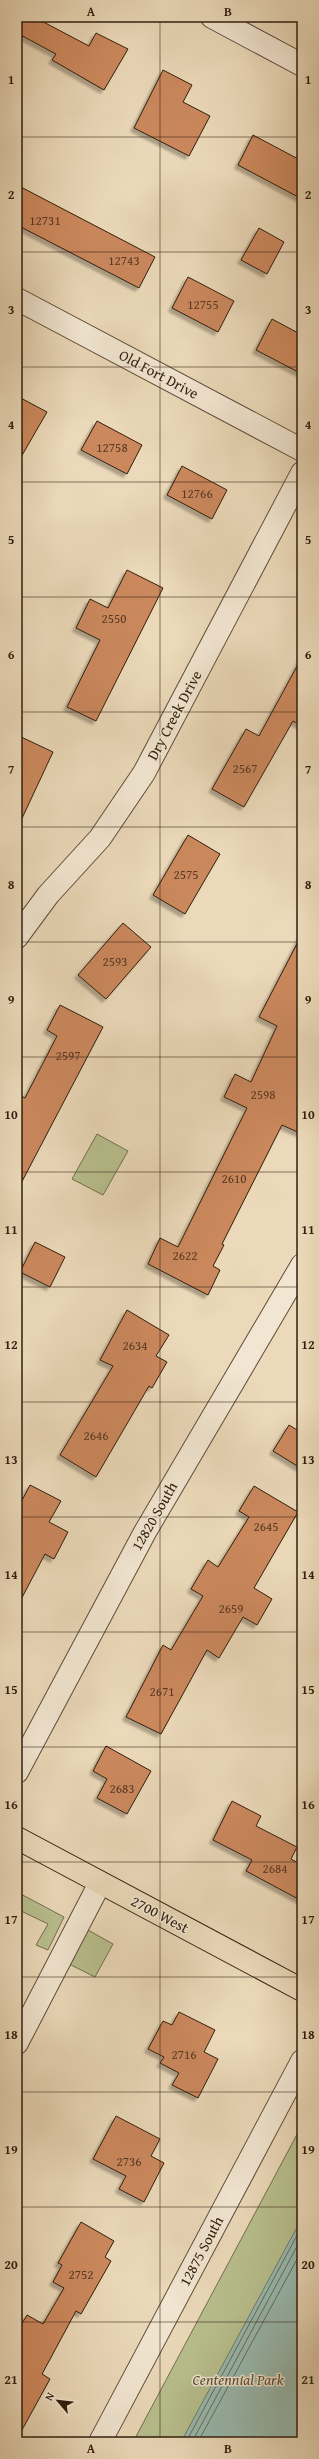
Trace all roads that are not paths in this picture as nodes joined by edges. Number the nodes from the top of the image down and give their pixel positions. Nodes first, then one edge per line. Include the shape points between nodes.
1 (212, 17) edge
2 (302, 65) edge
3 (17, 299) edge
4 (302, 450) edge
5 (302, 473) edge
6 (17, 937) edge
7 (302, 1265) edge
8 (17, 1772) edge
9 (17, 1838) edge
10 (100, 1882) junction
11 (302, 1990) edge
12 (17, 2043) edge
13 (302, 2061) edge
14 (100, 2442) edge

1 - 2 street
3 - 4 street, Old Fort Drive
5 - 6 street, Dry Creek Drive via 144,773 100,838 48,894
7 - 8 street, 12820 South via 144,1532
9 - 10 main road, 2700 West
10 - 11 main road, 2700 West
10 - 12 street
13 - 14 street, 12875 South

